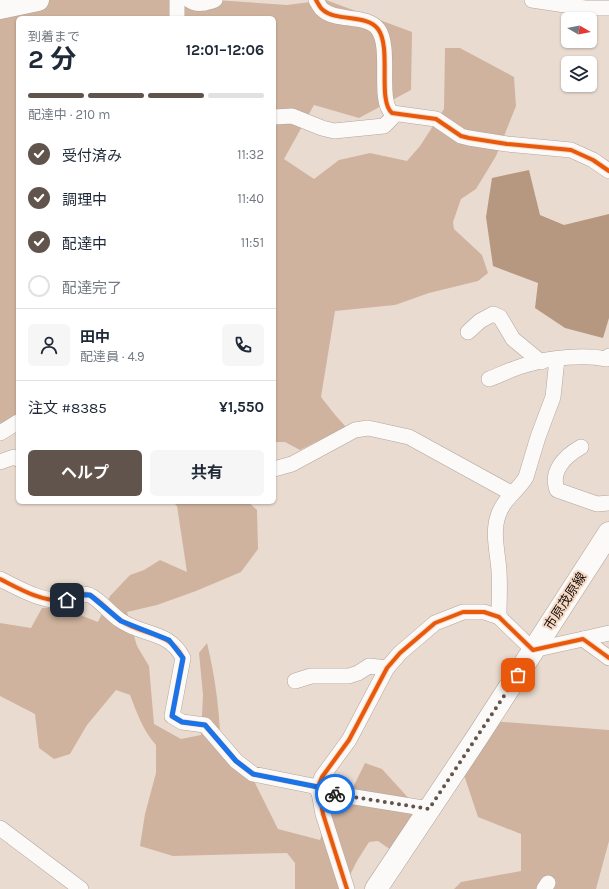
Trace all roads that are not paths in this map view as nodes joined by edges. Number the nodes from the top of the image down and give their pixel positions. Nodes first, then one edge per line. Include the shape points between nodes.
1 (38, 0) edge
2 (177, 0) edge
3 (189, 0) edge
4 (215, 0) edge
5 (316, 0) edge
6 (532, 0) edge
7 (0, 8) edge
8 (609, 8) edge
9 (177, 16) edge
10 (392, 112) junction
11 (276, 118) edge
12 (609, 171) edge
13 (468, 332) dead end
14 (609, 356) edge
15 (557, 359) junction
16 (541, 362) junction
17 (489, 379) dead end
18 (16, 423) edge
19 (0, 433) edge
20 (580, 447) dead end
21 (16, 458) edge
22 (0, 462) edge
23 (276, 468) edge
24 (511, 493) junction
25 (609, 503) edge
26 (609, 533) edge
27 (0, 579) edge
28 (499, 617) junction
29 (609, 633) edge
30 (582, 639) junction
31 (533, 650) junction
32 (609, 658) edge
33 (387, 668) junction
34 (295, 681) dead end
35 (318, 789) junction
36 (429, 809) junction
37 (0, 828) edge
38 (81, 889) edge
39 (347, 889) edge
40 (376, 889) edge

1 - 7 main road
2 - 9 street
3 - 4 street via 204,4
5 - 10 street via 323,10 369,22 378,28 384,48 386,99
6 - 8 street via 585,8
10 - 11 street via 392,118 384,126 334,131 292,116
10 - 12 street via 436,119 461,136 469,138 571,150
13 - 16 street via 486,316 493,314 500,318 514,339
14 - 15 street via 606,359
15 - 16 street
15 - 24 street via 553,397 526,477
16 - 17 street
18 - 19 street
20 - 25 street via 569,454 557,470 557,490 597,504
21 - 22 street
23 - 24 street via 292,464 355,430 368,428 409,437
24 - 28 street via 495,527 499,571
26 - 31 main road, 市原茂原線
27 - 35 street via 48,600 67,600 80,595 90,595 121,621 169,640 183,658 172,716 182,722 205,725 236,761 253,774
28 - 31 street
28 - 33 street via 484,612 463,612 435,623 400,653
29 - 30 street
30 - 31 street
30 - 32 street
31 - 36 main road, 市原茂原線
33 - 34 street via 369,666 349,676 311,676
33 - 35 street via 349,740 322,777
35 - 36 street
35 - 39 street via 323,814
36 - 40 main road, 市原茂原線
37 - 38 street

